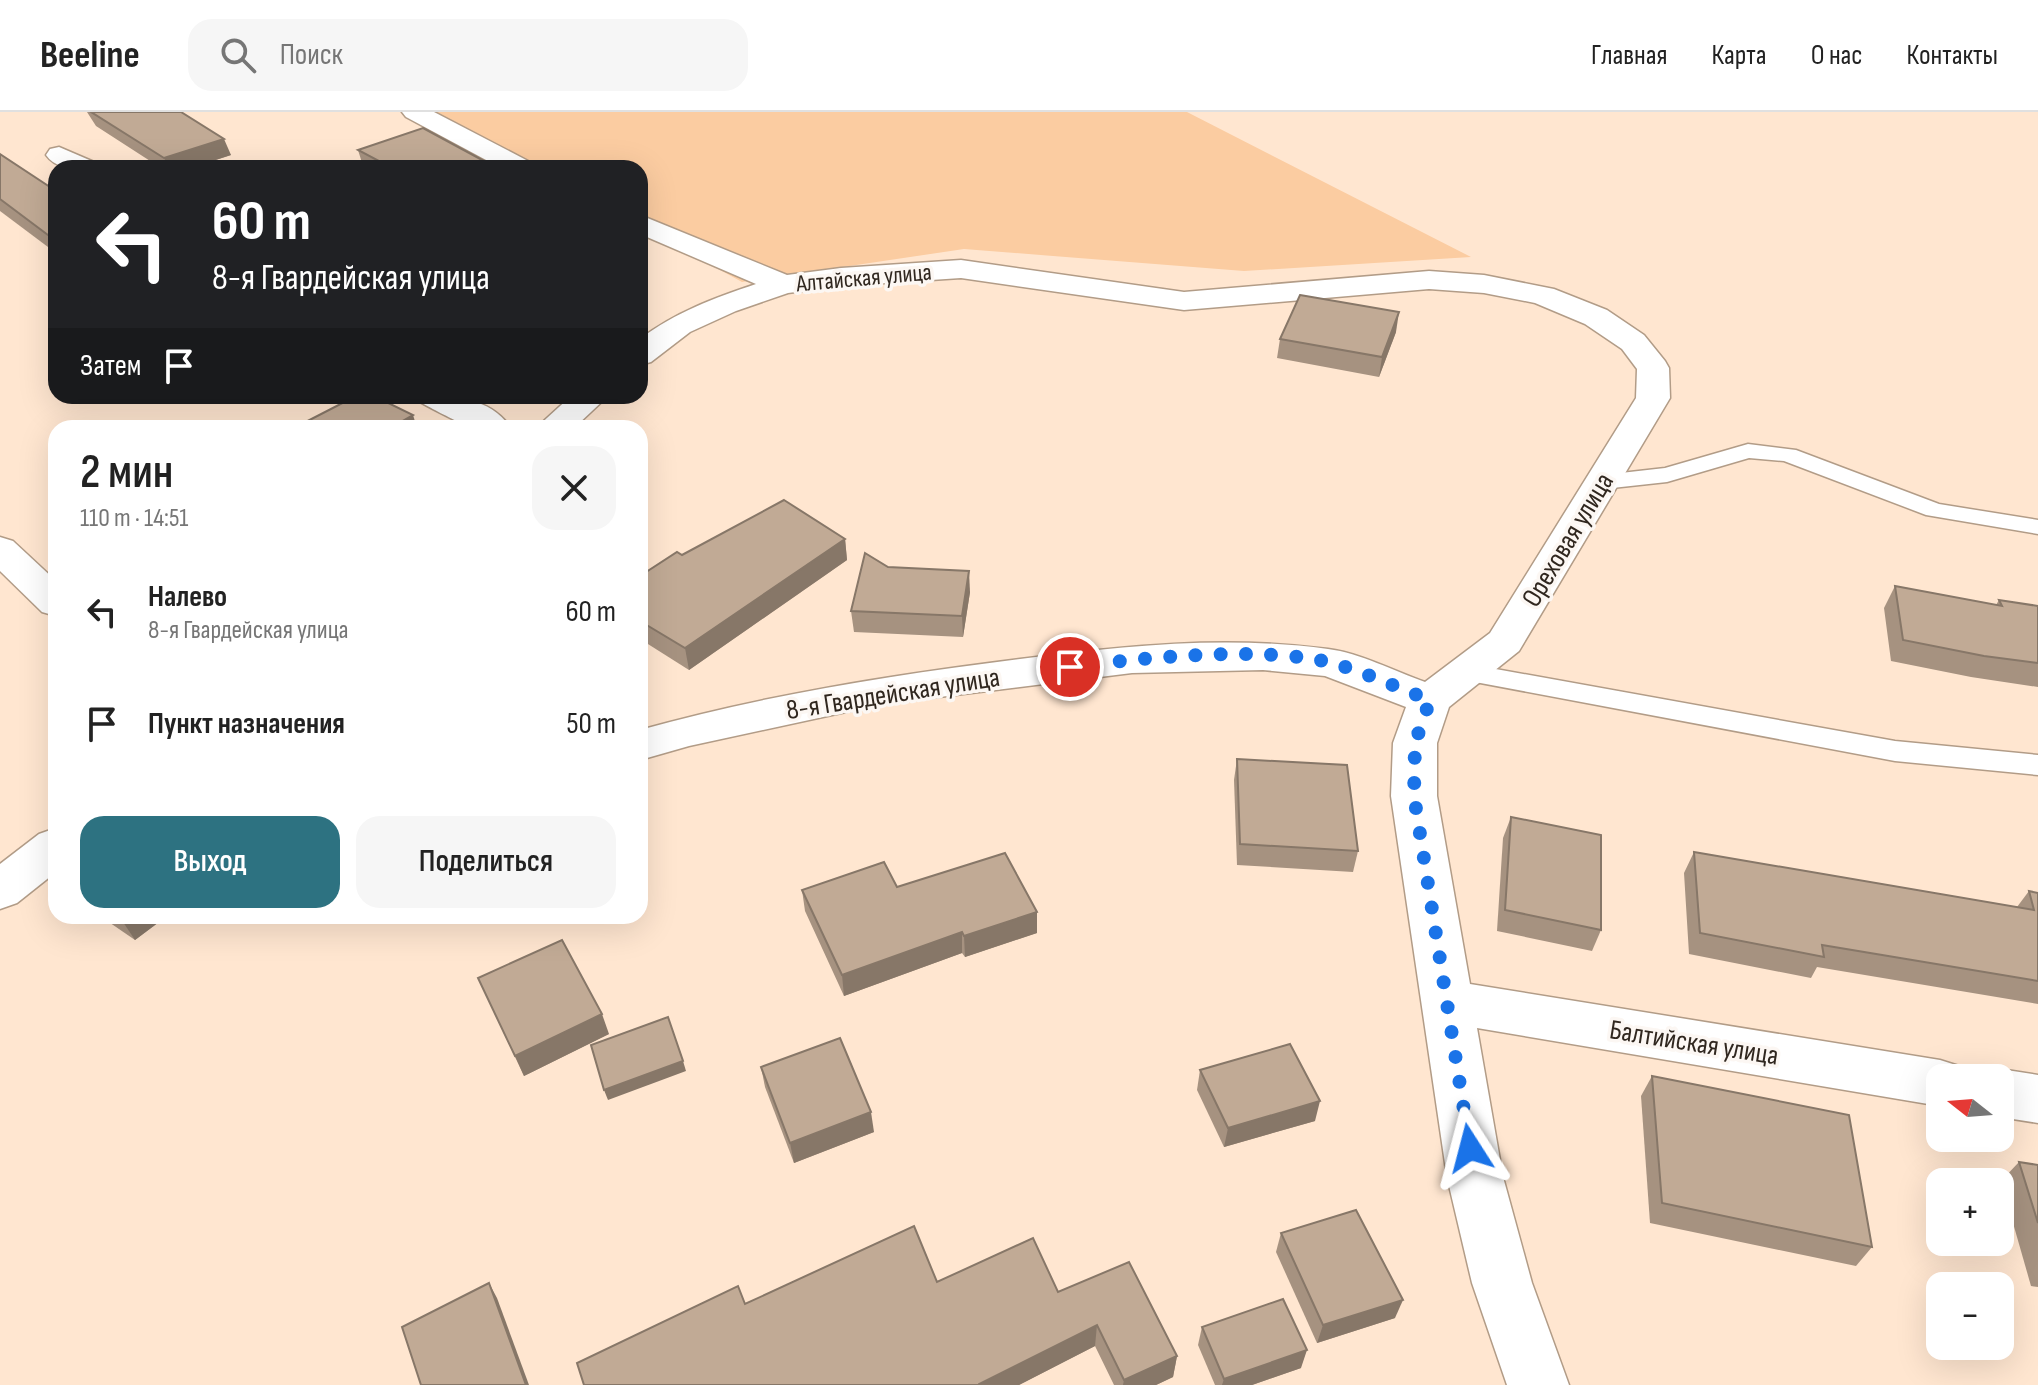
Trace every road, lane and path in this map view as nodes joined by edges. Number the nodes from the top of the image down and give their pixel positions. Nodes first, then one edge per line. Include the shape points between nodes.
1 (415, 112) edge
2 (59, 155) dead end
3 (69, 160) edge
4 (506, 160) edge
5 (648, 227) edge
6 (961, 269) joint
7 (784, 285) junction
8 (648, 349) edge
9 (451, 404) edge
10 (582, 404) edge
11 (482, 420) edge
12 (562, 420) edge
13 (1603, 482) junction
14 (2038, 527) edge
15 (0, 549) edge
16 (48, 595) edge
17 (1468, 673) junction
18 (1430, 700) junction
19 (648, 743) edge
20 (2038, 765) edge
21 (48, 852) edge
22 (0, 890) edge
23 (1447, 1002) junction
24 (1926, 1081) edge
25 (2014, 1095) edge
26 (2038, 1099) edge
27 (1538, 1385) edge

1 - 4 street
2 - 3 street
5 - 7 street
6 - 7 street, Алтайская улица
6 - 13 street, Ореховая улица via 1184,301 1429,280 1543,295 1596,317 1633,342 1653,368 1653,398
7 - 8 street, Алтайская улица via 679,325
9 - 11 street
10 - 12 street
13 - 14 lane via 1667,475 1748,451 1788,455 1934,510
13 - 17 street, Ореховая улица via 1505,642
15 - 16 street
17 - 18 street, Ореховая улица
17 - 20 lane via 1895,751
18 - 19 street, 8-я Гвардейская улица via 1331,663 1263,656 1132,659 883,690
18 - 23 street via 1415,743 1414,796
21 - 22 street
23 - 24 street, Балтийская улица
23 - 27 street via 1475,1177 1502,1283
25 - 26 street

